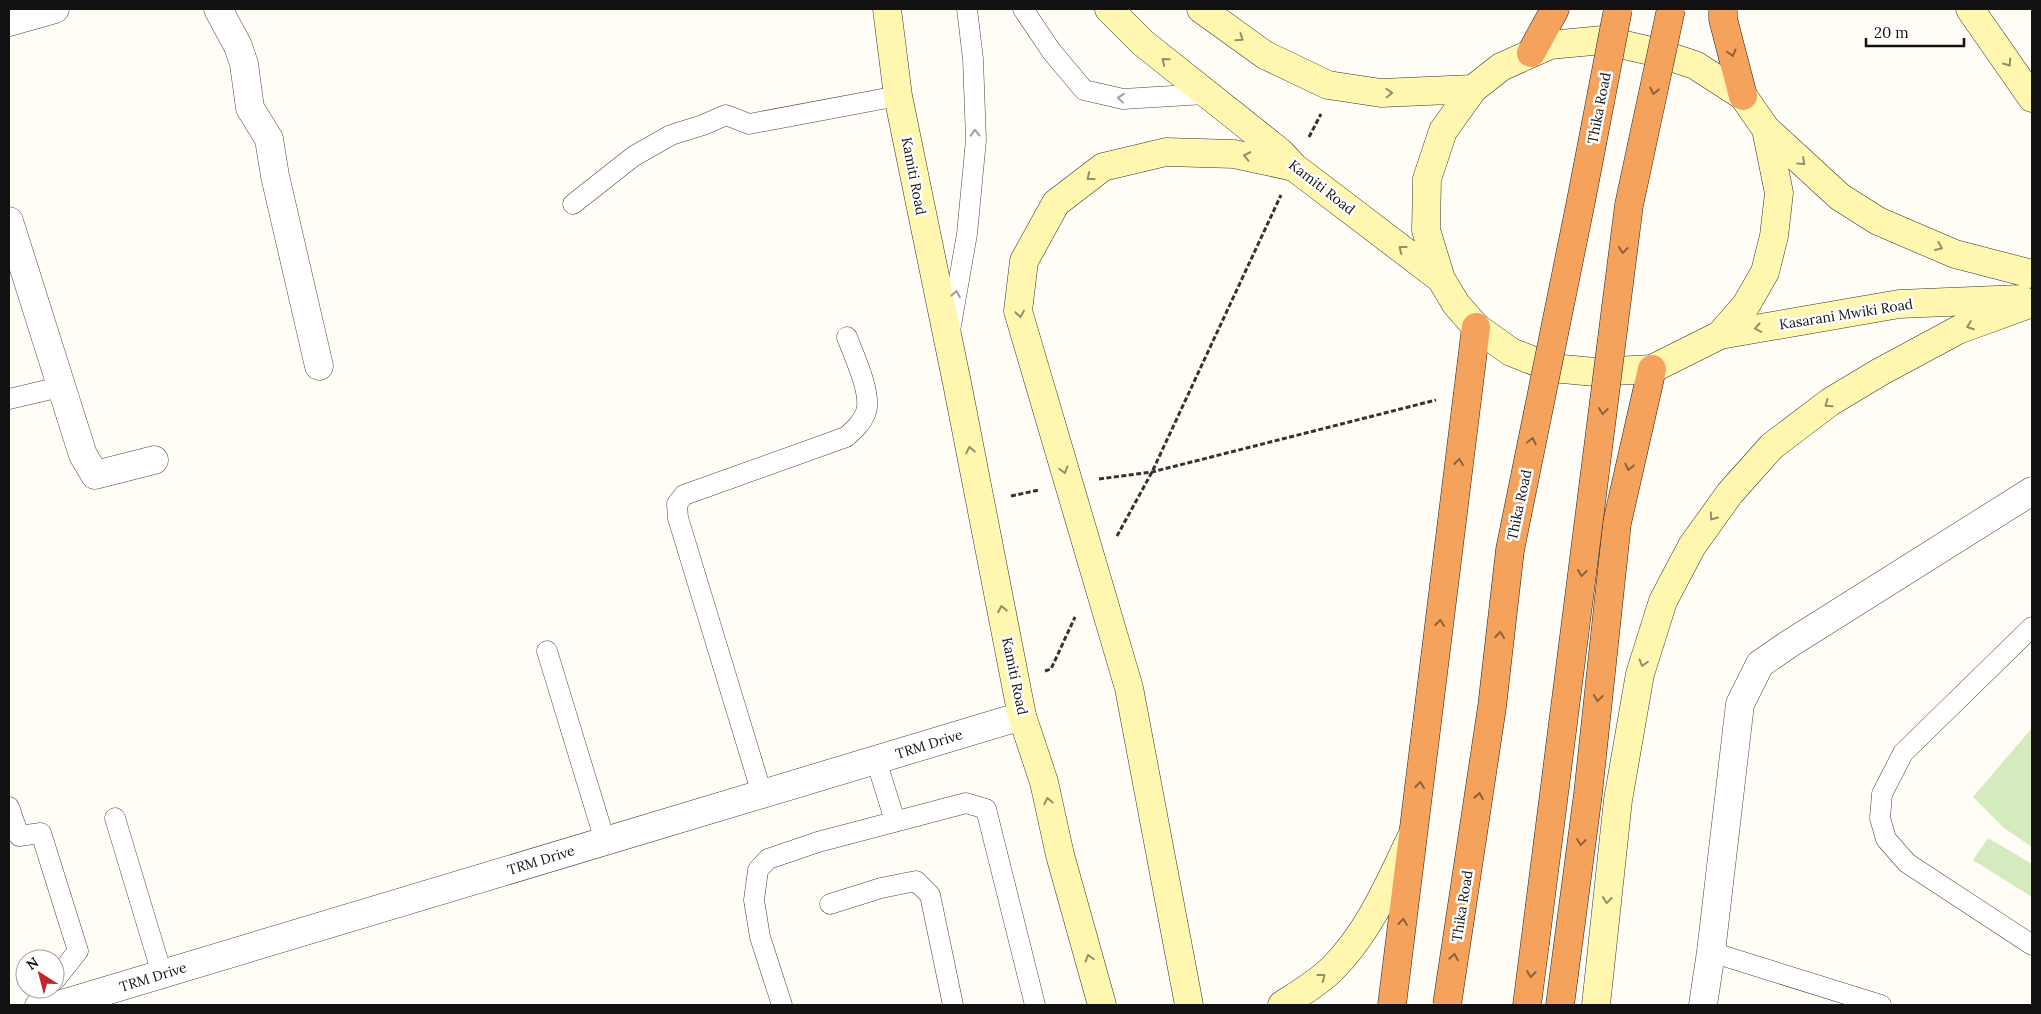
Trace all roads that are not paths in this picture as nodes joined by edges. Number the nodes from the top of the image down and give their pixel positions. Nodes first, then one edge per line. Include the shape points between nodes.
1 (55, 9) edge
2 (218, 9) edge
3 (887, 9) edge
4 (967, 9) edge
5 (1023, 9) edge
6 (1109, 9) edge
7 (1200, 9) edge
8 (1555, 9) edge
9 (1618, 9) edge
10 (1671, 9) edge
11 (1723, 9) edge
12 (1970, 9) edge
13 (9, 22) edge
14 (1530, 53) junction
15 (1473, 89) junction
16 (1205, 94) junction
17 (898, 96) junction
18 (1744, 96) junction
19 (2032, 98) edge
20 (1766, 129) junction
21 (1294, 167) junction
22 (573, 204) dead end
23 (9, 221) edge
24 (2032, 274) edge
25 (1441, 279) junction
26 (2032, 298) edge
27 (2032, 303) edge
28 (1476, 326) junction
29 (1720, 335) junction
30 (847, 336) dead end
31 (948, 342) junction
32 (320, 366) dead end
33 (1652, 369) junction
34 (60, 387) junction
35 (9, 399) edge
36 (154, 460) dead end
37 (2032, 491) edge
38 (2032, 627) edge
39 (547, 651) dead end
40 (1022, 716) junction
41 (876, 760) junction
42 (762, 794) junction
43 (1588, 794) junction
44 (1618, 800) junction
45 (9, 806) edge
46 (115, 818) dead end
47 (895, 821) junction
48 (1414, 833) junction
49 (605, 841) junction
50 (830, 904) dead end
51 (2032, 946) edge
52 (1712, 952) junction
53 (65, 967) edge
54 (162, 974) junction
55 (59, 1005) edge
56 (782, 1005) edge
57 (953, 1005) edge
58 (1036, 1005) edge
59 (1102, 1005) edge
60 (1189, 1005) edge
61 (1282, 1005) edge
62 (1392, 1005) edge
63 (1447, 1005) edge
64 (1527, 1005) edge
65 (1560, 1005) edge
66 (1596, 1005) edge
67 (1703, 1005) edge
68 (1878, 1005) edge

1 - 13 street
2 - 32 street via 244,64 250,108 269,139
3 - 17 main road, Kamiti Road
31 -> 4 lane, Kamiti Road via 968,234 976,140 973,59
16 -> 5 lane via 1122,99 1084,90 1052,52
16 -> 6 main road, Kamiti Road via 1143,43
7 -> 15 main road via 1265,55 1328,86 1381,93
8 - 14 highway
63 -> 9 highway, Thika Road, bridge via 1492,707 1510,550
10 -> 64 highway, bridge via 1629,205
11 -> 18 highway
12 -> 19 main road
14 - 15 main road via 1501,66
14 - 18 main road via 1550,45 1603,40 1695,65
15 - 25 main road via 1443,130 1427,179 1426,230
16 - 21 main road, Kamiti Road via 1280,152
17 - 22 lane via 749,124 726,115 663,139 634,156
17 - 31 main road, Kamiti Road
18 - 20 main road
20 -> 24 main road via 1840,197 1878,221 1955,254
20 - 29 main road via 1779,193 1774,236 1765,272 1746,305
25 -> 21 main road, Kamiti Road
21 -> 60 main road via 1234,154 1166,152 1103,167 1056,203 1024,262 1018,311 1129,688
23 - 34 street
25 - 28 main road via 1456,304
26 -> 29 main road, Kasarani Mwiki Road via 1899,304
27 -> 44 main road via 1958,330 1830,402 1772,446 1730,493 1692,546 1663,601 1640,674
28 - 33 main road via 1511,352 1552,368 1595,372
48 -> 28 highway
29 - 33 main road
30 - 42 lane via 868,400 865,414 857,427 846,437 684,495 677,504 678,518
40 -> 31 main road, Kamiti Road
33 -> 43 highway via 1617,523
34 - 35 lane
34 - 36 street via 83,455 95,475
37 - 52 street via 1760,664 1740,704
38 - 51 lane via 1903,753 1882,794 1880,818 1886,839 1907,863
39 - 49 lane
40 - 41 street, TRM Drive
59 -> 40 main road, Kamiti Road via 1060,856 1044,782
41 - 42 street, TRM Drive
41 - 47 lane
42 - 49 street, TRM Drive
43 - 44 main road
43 -> 65 highway
44 -> 66 main road
45 - 53 lane via 19,836 41,832 78,950
46 - 54 lane
47 - 56 lane via 777,855 758,870 754,900 760,938
47 - 58 lane via 966,803 986,809
61 -> 48 main road via 1332,969 1348,951 1373,915
62 -> 48 highway
49 - 54 street, TRM Drive
50 - 57 lane via 916,881 930,895
52 - 67 street
52 - 68 lane
54 - 55 street, TRM Drive

